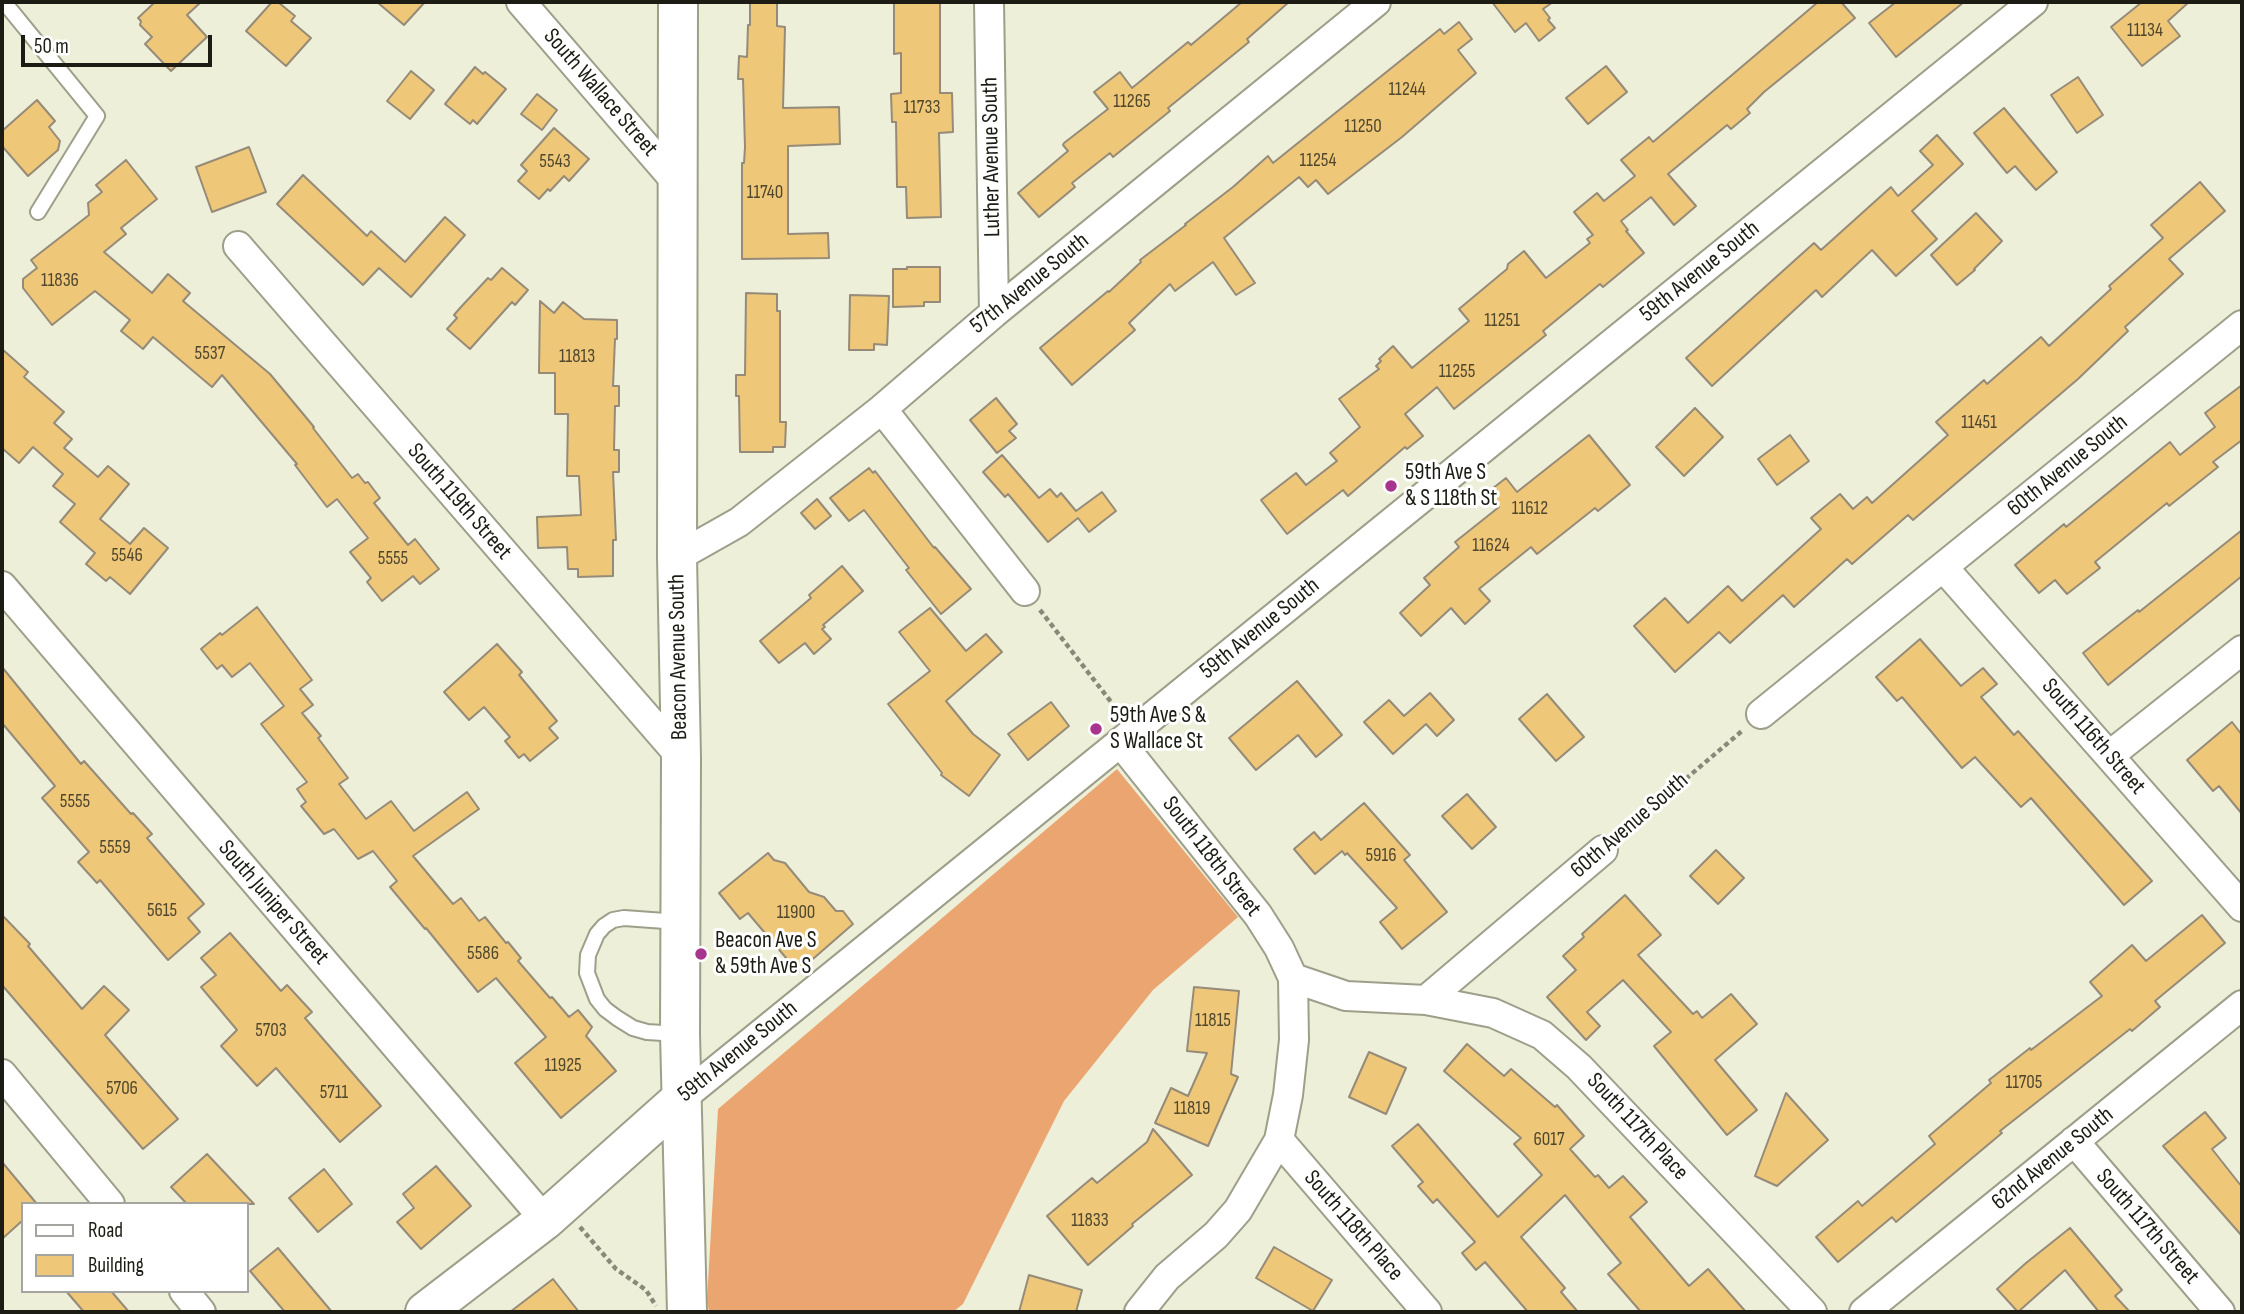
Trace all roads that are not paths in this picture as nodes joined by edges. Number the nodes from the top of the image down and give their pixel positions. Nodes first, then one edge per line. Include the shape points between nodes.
1 (4, 2) edge
2 (521, 2) edge
3 (678, 2) edge
4 (989, 2) edge
5 (1376, 2) edge
6 (2033, 2) edge
7 (679, 185) junction
8 (38, 212) dead end
9 (237, 246) dead end
10 (995, 313) junction
11 (2242, 325) edge
12 (882, 409) junction
13 (677, 557) junction
14 (1943, 568) junction
15 (2, 586) edge
16 (1025, 591) road end
17 (2242, 650) edge
18 (1761, 714) road end
19 (1126, 737) junction
20 (2110, 755) junction
21 (681, 757) junction
22 (1603, 850) road end
23 (2242, 907) edge
24 (680, 922) junction
25 (1293, 978) junction
26 (1426, 1000) junction
27 (2242, 1006) edge
28 (680, 1034) junction
29 (2, 1074) edge
30 (682, 1098) junction
31 (1279, 1140) junction
32 (2074, 1141) junction
33 (108, 1202) edge
34 (554, 1212) junction
35 (186, 1293) edge
36 (201, 1312) edge
37 (425, 1312) edge
38 (687, 1312) edge
39 (1139, 1312) edge
40 (1427, 1312) edge
41 (1812, 1312) edge
42 (1864, 1312) edge
43 (2220, 1312) edge

1 - 8 lane via 97,116
2 - 7 street, South Wallace Street
3 - 7 street, Beacon Avenue South
4 - 10 street, Luther Avenue South
5 - 10 street, 57th Avenue South
6 - 19 street, 59th Avenue South
7 - 13 street, Beacon Avenue South
9 - 21 street, South 119th Street
10 - 12 street, 57th Avenue South
11 - 14 street, 60th Avenue South
12 - 13 street, 57th Avenue South via 739,522
12 - 16 street
13 - 21 street, Beacon Avenue South
14 - 18 street, 60th Avenue South
14 - 20 street, South 116th Street
15 - 34 street, South Juniper Street
17 - 20 street
19 - 25 street, South 118th Street via 1258,915
19 - 30 street, 59th Avenue South
20 - 23 street, South 116th Street
21 - 24 street, Beacon Avenue South
22 - 26 street, 60th Avenue South
24 - 28 street, Beacon Avenue South
24 - 28 lane via 613,920 597,934 588,955 587,973 597,999 617,1018 647,1032
25 - 26 street via 1346,996
25 - 31 street via 1294,1040
26 - 41 street, South 117th Place via 1493,1013 1542,1035 1580,1067
27 - 32 street, 62nd Avenue South
28 - 30 street, Beacon Avenue South
29 - 33 street
30 - 34 street, 59th Avenue South
30 - 38 street, Beacon Avenue South
31 - 39 street via 1238,1210 1167,1277
31 - 40 street, South 118th Place
32 - 42 street, 62nd Avenue South
32 - 43 street, South 117th Street
34 - 37 street, 59th Avenue South
35 - 36 street

